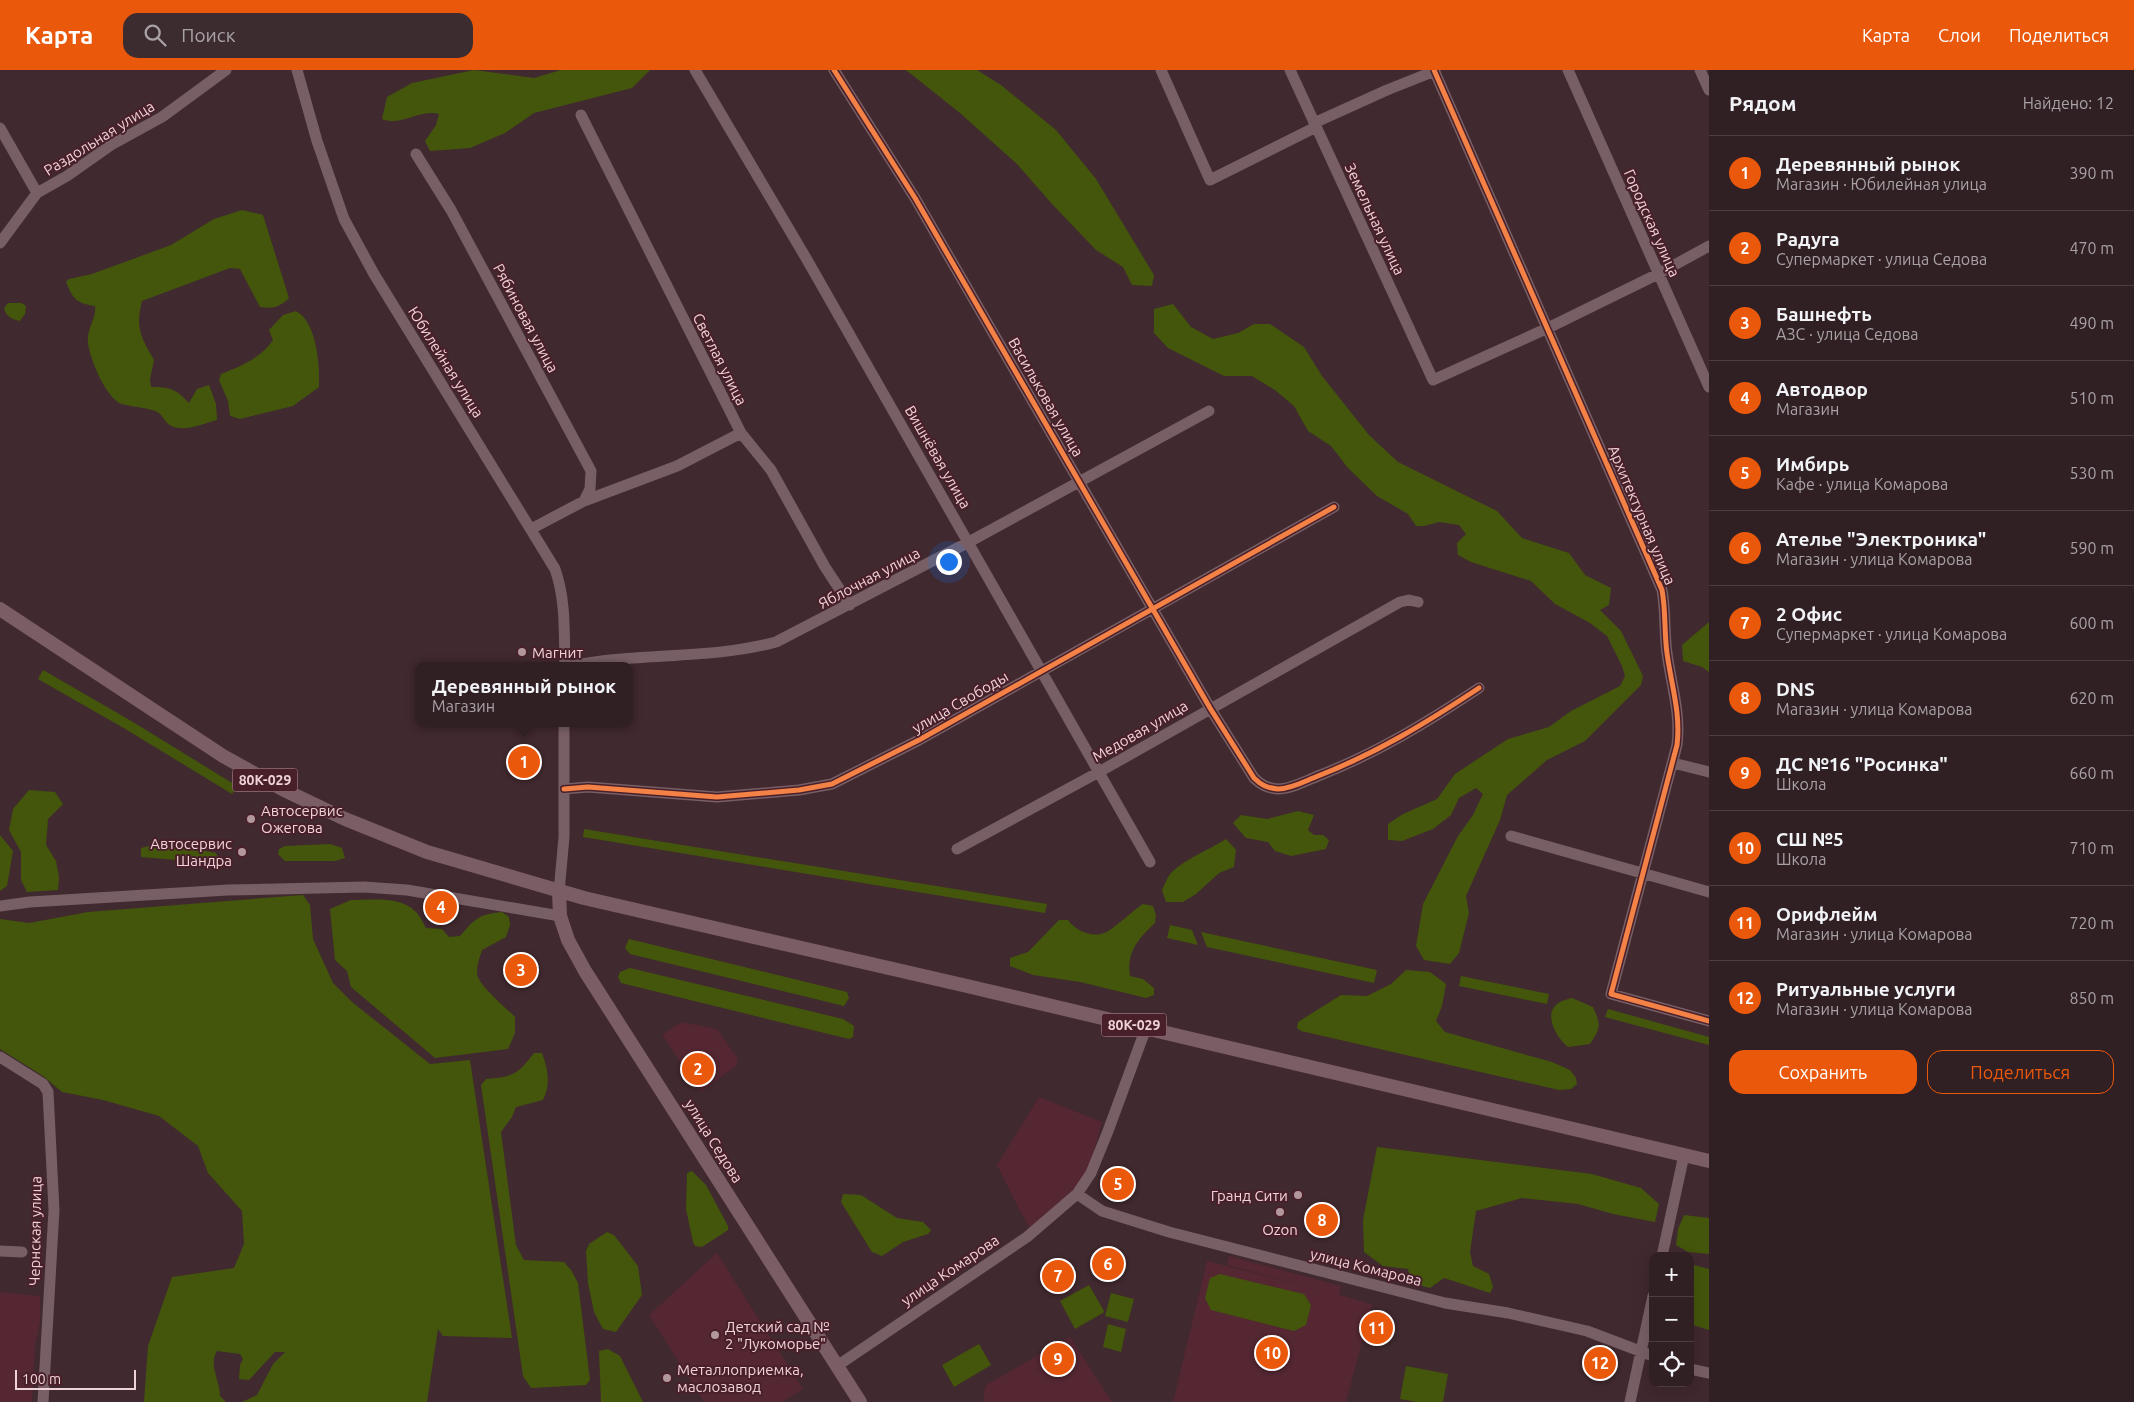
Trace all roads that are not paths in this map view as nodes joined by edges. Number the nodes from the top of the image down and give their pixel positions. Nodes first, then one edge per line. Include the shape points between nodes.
1 (226, 70) edge
2 (297, 70) edge
3 (695, 70) edge
4 (834, 70) edge
5 (1161, 70) edge
6 (1290, 70) edge
7 (1434, 70) edge
8 (1568, 70) edge
9 (1700, 70) edge
10 (1709, 90) edge
11 (581, 115) dead end
12 (1315, 125) junction
13 (0, 128) edge
14 (416, 154) dead end
15 (38, 194) junction
16 (0, 243) edge
17 (1709, 246) edge
18 (1658, 274) junction
19 (1548, 328) junction
20 (1709, 387) edge
21 (1209, 411) dead end
22 (741, 433) junction
23 (1080, 481) junction
24 (584, 501) junction
25 (1334, 507) dead end
26 (531, 529) junction
27 (967, 543) junction
28 (1418, 602) dead end
29 (850, 605) junction
30 (1152, 608) junction
31 (0, 609) edge
32 (565, 662) edge
33 (597, 662) edge
34 (1040, 671) junction
35 (1479, 688) dead end
36 (1210, 708) junction
37 (564, 727) edge
38 (1674, 763) junction
39 (1099, 772) junction
40 (1709, 772) edge
41 (564, 789) junction
42 (1511, 836) dead end
43 (957, 849) dead end
44 (1150, 862) dead end
45 (1643, 874) junction
46 (559, 892) junction
47 (1709, 892) edge
48 (0, 906) edge
49 (560, 916) junction
50 (1709, 1021) edge
51 (1146, 1028) junction
52 (0, 1057) edge
53 (1684, 1155) junction
54 (1709, 1161) edge
55 (1076, 1194) junction
56 (0, 1251) edge
57 (22, 1252) dead end
58 (1663, 1252) edge
59 (1653, 1297) edge
60 (1641, 1351) junction
61 (1649, 1354) edge
62 (837, 1366) junction
63 (1694, 1370) edge
64 (1709, 1373) edge
65 (43, 1402) edge
66 (860, 1402) edge
67 (1630, 1402) edge

1 - 15 street, Раздольная улица via 162,117 111,145
2 - 26 street, Юбилейная улица via 344,219 374,274
3 - 27 street, Вишнёвая улица via 962,528
4 - 23 street, Васильковая улица via 915,198
5 - 12 street via 1210,180
6 - 12 street, Земельная улица
7 - 12 street
7 - 19 street, Архитектурная улица
8 - 18 street, Городская улица
9 - 10 street
11 - 22 street, Светлая улица
12 - 19 street, Земельная улица via 1433,380
13 - 15 street
14 - 24 street, Рябиновая улица via 451,210 591,471 590,489
15 - 16 street, Раздольная улица
17 - 18 street
18 - 19 street
18 - 20 street, Городская улица
19 - 38 street, Архитектурная улица via 1662,590 1667,654 1679,714
21 - 23 street, Яблочная улица
22 - 24 street via 677,466
22 - 29 street, Светлая улица via 771,470
23 - 27 street, Яблочная улица
23 - 30 street, Васильковая улица
24 - 26 street
25 - 30 street, улица Свободы
26 - 32 street, Юбилейная улица via 550,557 560,580
27 - 29 street, Яблочная улица
27 - 34 street, Вишнёвая улица
28 - 36 street, Медовая улица via 1400,602
29 - 33 street, Яблочная улица via 776,642 747,650
30 - 34 street, улица Свободы
30 - 36 street, Васильковая улица
31 - 46 main road, 80К-029 via 223,756 284,790 427,852
34 - 39 street, Вишнёвая улица
34 - 41 street, улица Свободы via 919,740 832,784 717,797 588,787
35 - 36 street, Васильковая улица via 1422,726 1351,764 1278,789 1264,787 1254,778
36 - 39 street, Медовая улица
37 - 41 street
38 - 40 street
38 - 45 street, Архитектурная улица
39 - 43 street, Медовая улица
39 - 44 street, Вишнёвая улица
41 - 46 street
42 - 45 street
45 - 47 street
45 - 50 street, Архитектурная улица via 1611,994
46 - 49 main road, улица Седова
46 - 51 main road, 80К-029
48 - 49 street via 228,890 364,887 407,890
49 - 62 main road, улица Седова via 568,940 585,970
51 - 53 main road, 80К-029
51 - 55 street, улица Комарова via 1091,1173
52 - 65 street, Чернская улица via 43,1084 48,1092 54,1210
53 - 54 main road, 80К-029
53 - 58 street
55 - 60 street, улица Комарова via 1102,1212 1169,1232 1445,1303 1587,1331
55 - 62 street, улица Комарова via 1027,1237
56 - 57 street
59 - 60 street
60 - 61 street, улица Комарова
60 - 67 street
62 - 66 main road, улица Седова
63 - 64 street

